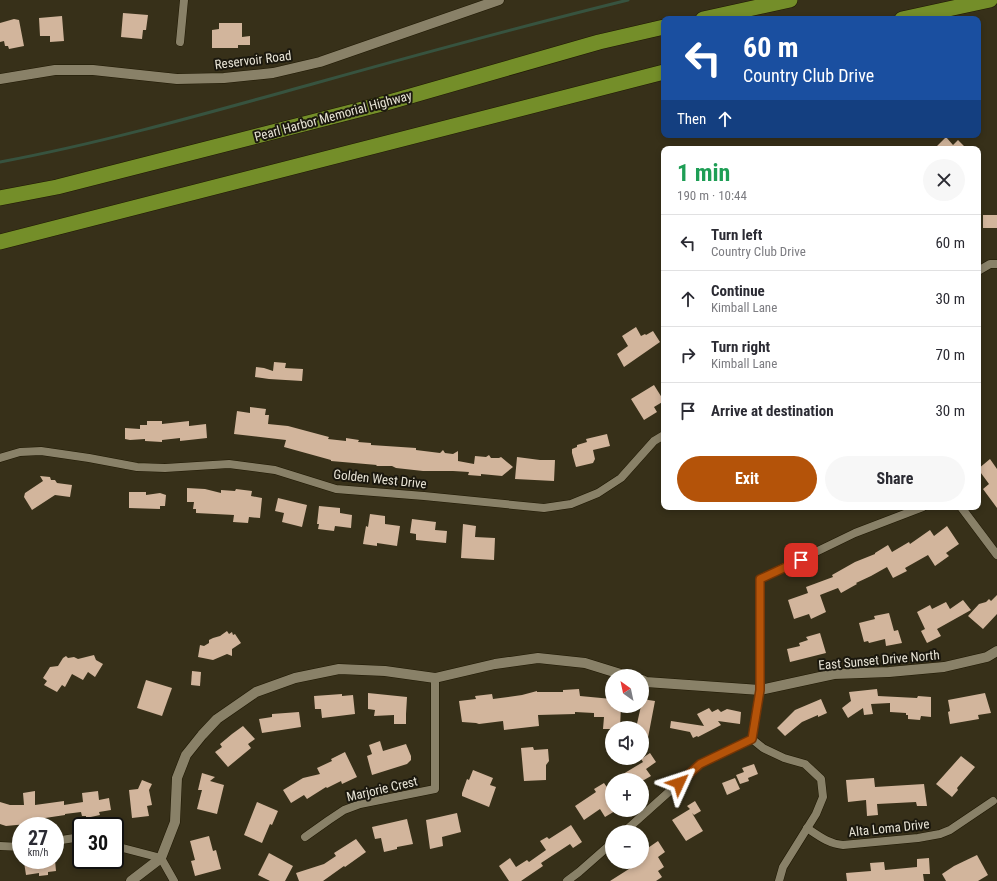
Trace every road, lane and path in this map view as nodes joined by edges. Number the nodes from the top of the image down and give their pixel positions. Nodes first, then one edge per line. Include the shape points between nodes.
1 (184, 0) edge
2 (499, 0) edge
3 (790, 0) edge
4 (990, 0) edge
5 (717, 16) edge
6 (916, 16) edge
7 (661, 29) edge
8 (180, 42) dead end
9 (661, 73) edge
10 (0, 79) edge
11 (0, 198) edge
12 (0, 242) edge
13 (997, 264) edge
14 (981, 269) edge
15 (661, 437) edge
16 (0, 458) edge
17 (914, 510) edge
18 (963, 510) edge
19 (997, 555) edge
20 (997, 651) edge
21 (605, 670) edge
22 (435, 678) junction
23 (649, 682) edge
24 (760, 690) junction
25 (752, 739) junction
26 (993, 801) dead end
27 (632, 825) edge
28 (807, 828) junction
29 (305, 837) dead end
30 (0, 846) edge
31 (12, 847) edge
32 (124, 848) edge
33 (605, 849) edge
34 (161, 858) junction
35 (131, 881) edge
36 (174, 881) edge
37 (567, 881) edge
38 (779, 881) edge

1 - 8 street
2 - 10 street, Reservoir Road via 320,62 273,73 177,79 93,70 55,70
3 - 5 highway
4 - 6 highway
7 - 11 highway, Pearl Harbor Memorial Highway via 599,42 378,105 57,187
9 - 12 highway
13 - 14 street via 990,264
15 - 16 street, Golden West Drive via 654,441 621,478 598,493 571,504 544,508 336,489 275,470 229,464 137,467 41,451 20,452
17 - 24 street via 855,533 760,579
18 - 19 street
20 - 24 street, East Sunset Drive North via 987,657 944,667 834,674
21 - 22 street via 585,664 538,658 495,664
22 - 29 street, Marjorie Crest via 435,789 360,804 344,810
22 - 34 street via 385,671 339,669 295,678 256,692 217,719 186,754 178,778 175,822
23 - 24 street, East Sunset Drive North
24 - 25 street
25 - 27 street via 700,764
25 - 28 street via 763,748 784,758 805,764 821,779 823,796
26 - 28 street, Alta Loma Drive via 950,830 918,838 836,845
28 - 38 street via 783,867
30 - 31 street
32 - 34 street
33 - 37 street
34 - 35 street
34 - 36 street

